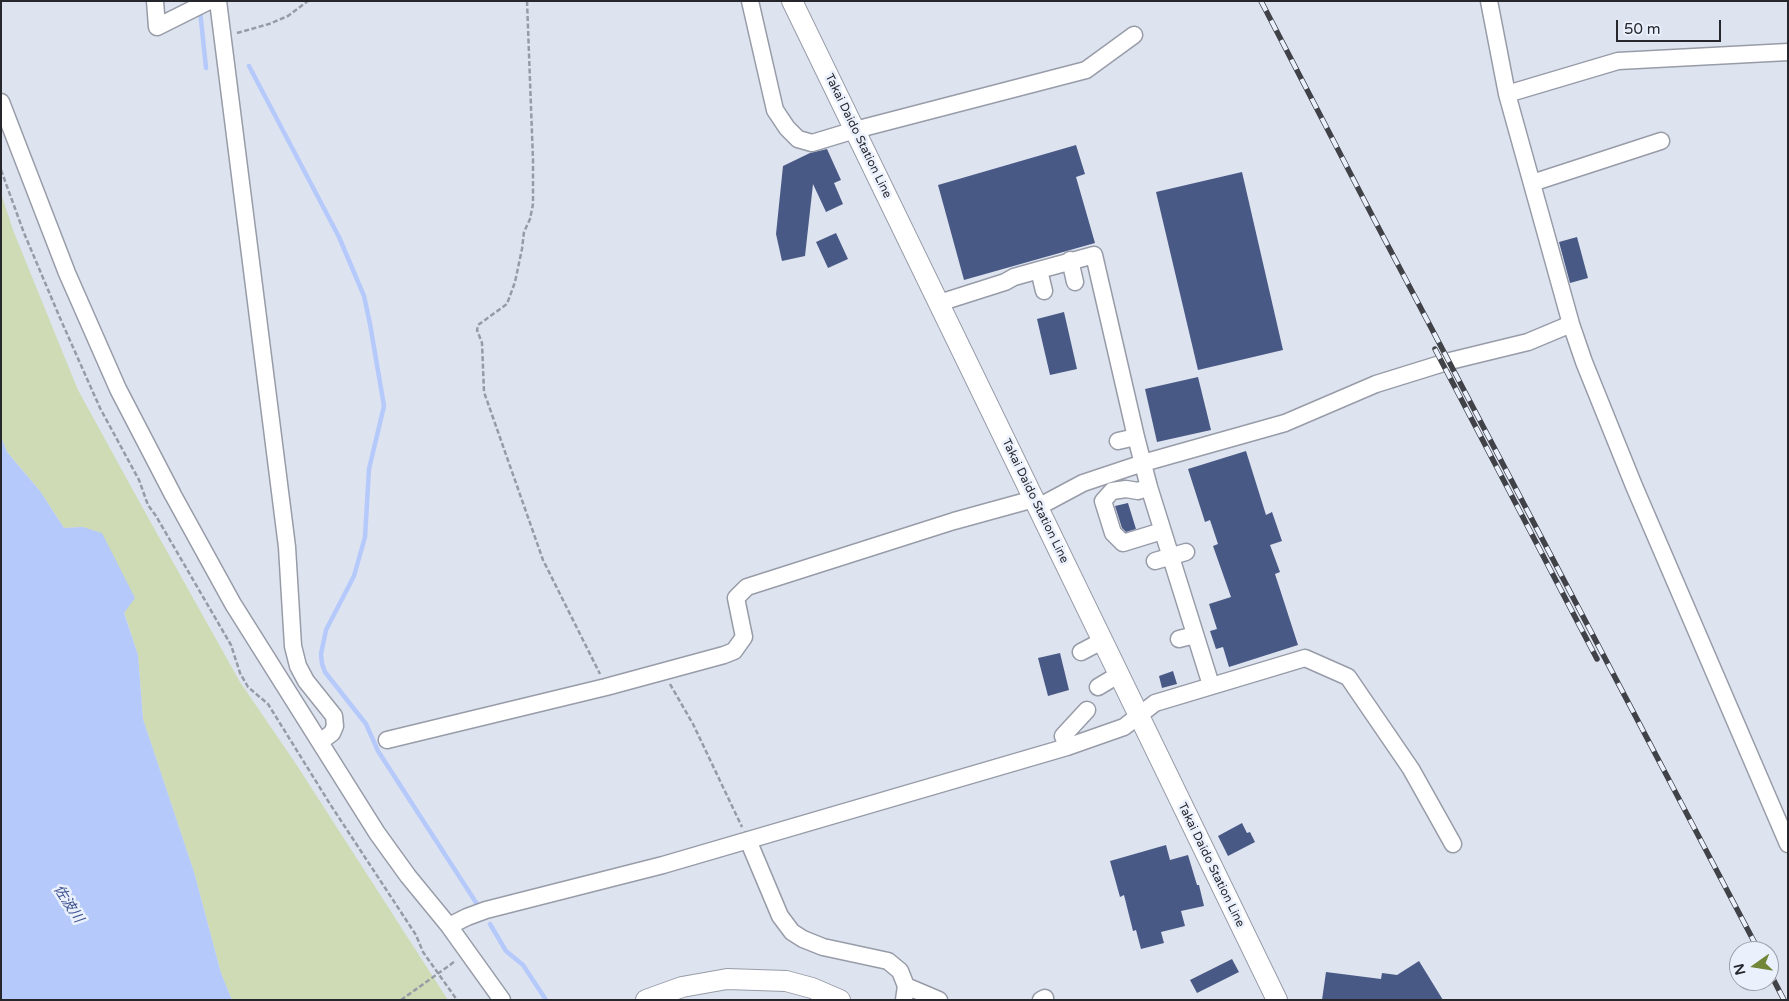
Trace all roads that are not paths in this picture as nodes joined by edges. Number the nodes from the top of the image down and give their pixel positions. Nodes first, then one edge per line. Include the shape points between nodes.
1 (155, 1) edge
2 (750, 1) edge
3 (792, 1) edge
4 (1490, 1) edge
5 (207, 3) edge
6 (1134, 35) dead end
7 (1788, 52) edge
8 (1507, 94) junction
9 (1, 102) edge
10 (855, 130) junction
11 (1661, 141) dead end
12 (1532, 183) junction
13 (1070, 260) junction
14 (1039, 270) junction
15 (1076, 282) dead end
16 (1044, 291) dead end
17 (939, 303) junction
18 (1571, 324) junction
19 (1136, 437) junction
20 (1118, 441) dead end
21 (1143, 463) junction
22 (1149, 487) junction
23 (1036, 503) junction
24 (1162, 531) junction
25 (1179, 554) junction
26 (1155, 561) dead end
27 (1102, 641) junction
28 (1081, 652) dead end
29 (1118, 675) junction
30 (1211, 685) junction
31 (1098, 687) dead end
32 (1087, 710) dead end
33 (1139, 716) junction
34 (387, 740) dead end
35 (320, 742) junction
36 (1067, 747) junction
37 (748, 840) junction
38 (1453, 844) dead end
39 (1788, 844) edge
40 (449, 926) junction
41 (905, 993) edge
42 (502, 1000) edge
43 (646, 1000) edge
44 (840, 1000) edge
45 (939, 1000) edge
46 (1277, 1000) edge

1 - 5 street via 157,27
2 - 10 street via 775,110 787,128 798,139 812,143
3 - 10 main road, Takai Daido Station Line
4 - 8 street
5 - 35 street via 222,36 287,547 293,646 306,681 334,716 336,726
6 - 10 street via 1086,70
7 - 8 street via 1618,61
8 - 12 street
9 - 35 street via 67,273 118,389 232,604
10 - 17 main road, Takai Daido Station Line
11 - 12 street
12 - 18 street
13 - 14 street
13 - 15 street
13 - 19 street via 1094,255
14 - 16 street
14 - 17 street
17 - 23 main road, Takai Daido Station Line
18 - 21 street via 1528,342 1376,384 1286,423
18 - 39 street via 1634,486
19 - 20 street
19 - 21 street
21 - 22 street
21 - 23 street
22 - 24 street
22 - 24 street via 1138,491 1112,491 1103,501 1113,533 1123,543
23 - 27 main road, Takai Daido Station Line
23 - 34 street via 954,521 747,587 736,598 744,637 734,651 724,655
24 - 25 street
25 - 26 street
25 - 30 street via 1187,637
27 - 28 street
27 - 29 main road, Takai Daido Station Line
29 - 31 street
29 - 33 main road, Takai Daido Station Line
30 - 33 street via 1155,703
30 - 38 street via 1305,658 1348,677 1411,769
32 - 36 street via 1063,736
33 - 36 street via 1124,727
33 - 46 main road, Takai Daido Station Line
35 - 40 street via 377,833
36 - 37 street
37 - 40 street via 486,910
37 - 41 street via 780,916 792,932 823,946 888,961 900,971
40 - 42 street
41 - 45 street
43 - 44 main road via 682,987 735,979 786,981

